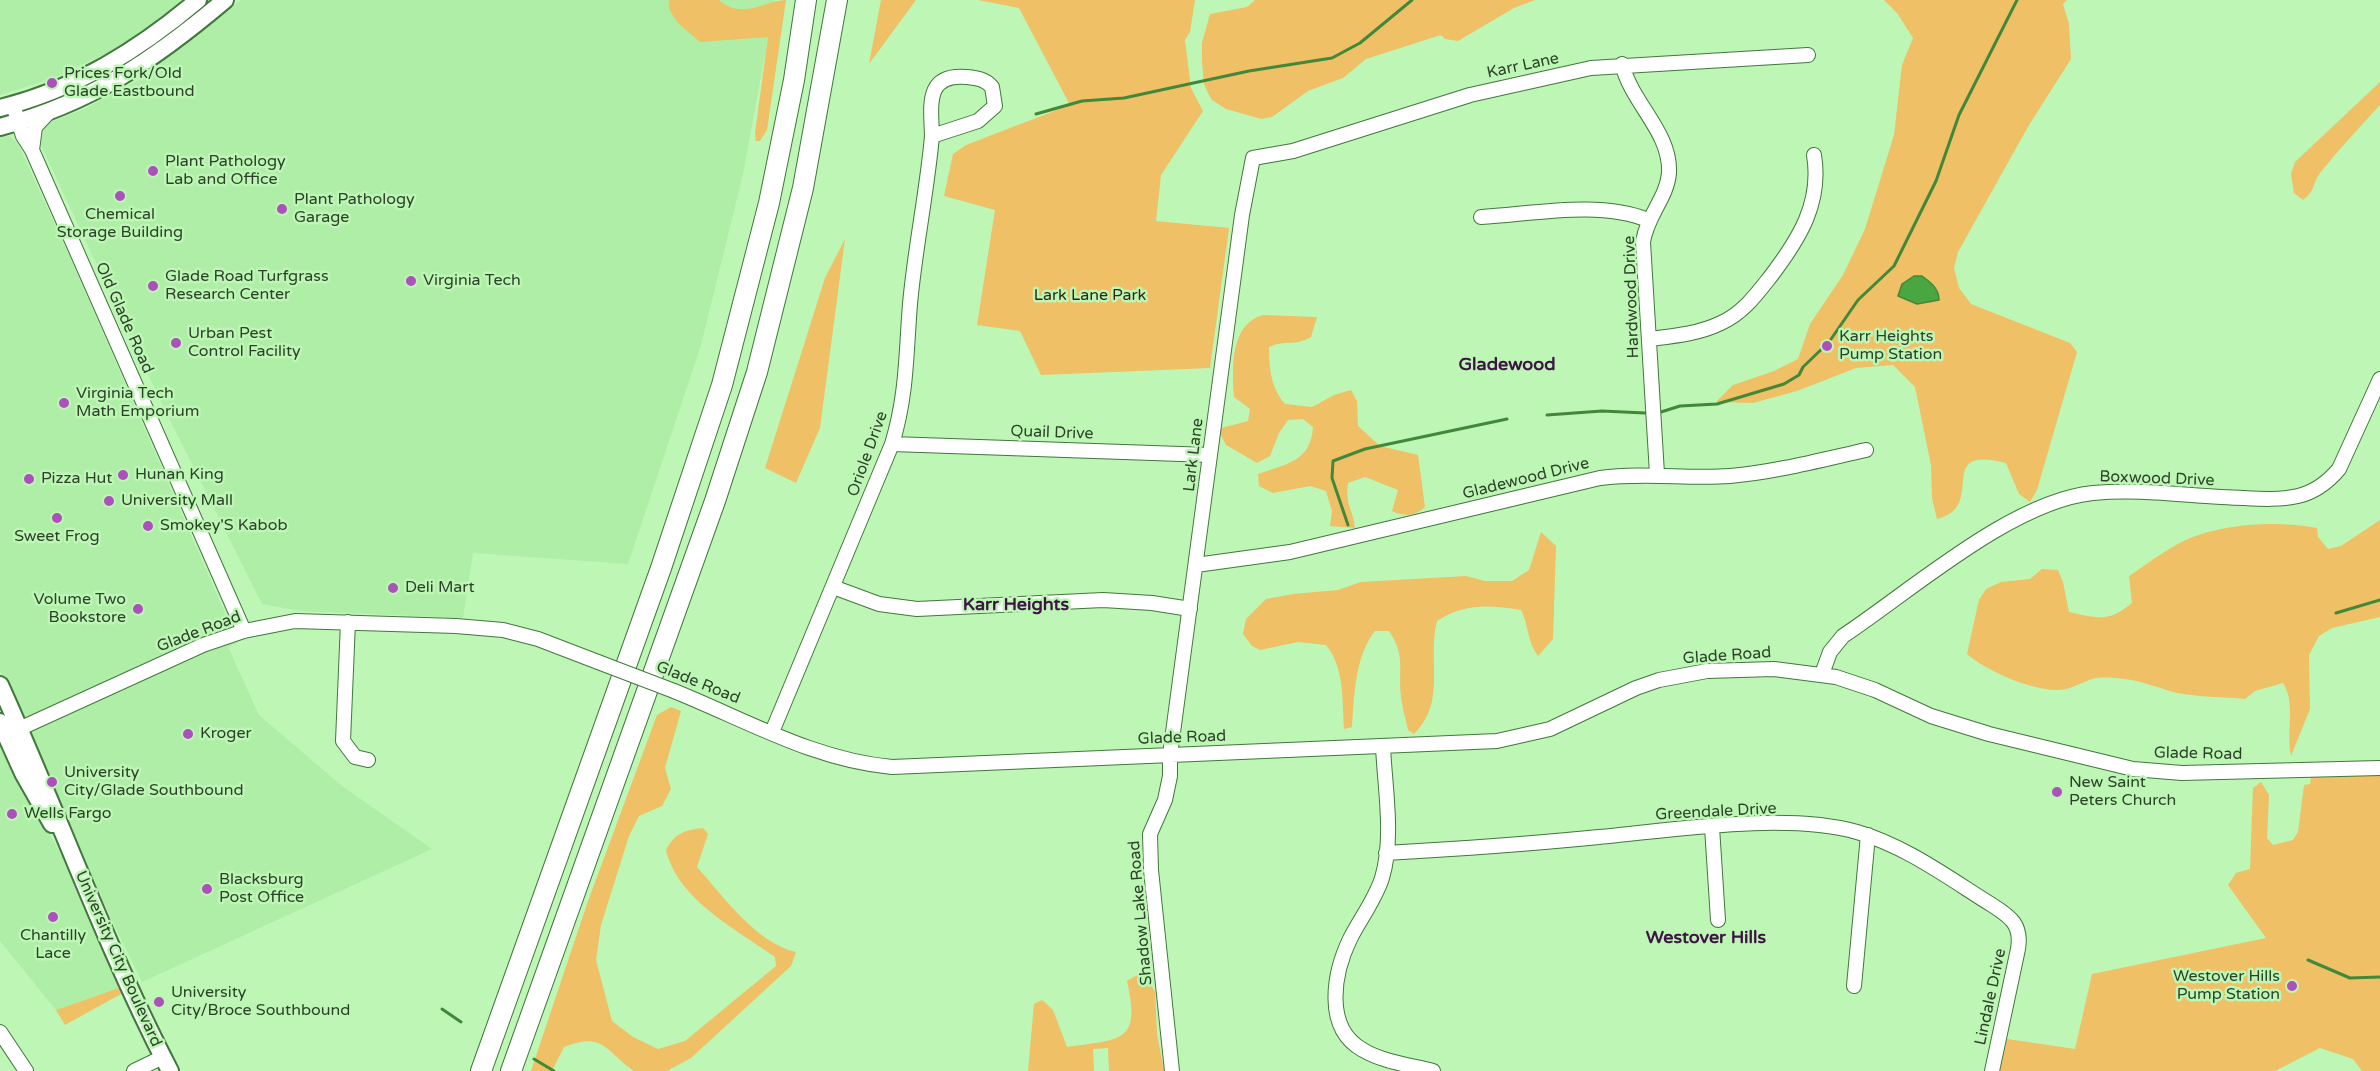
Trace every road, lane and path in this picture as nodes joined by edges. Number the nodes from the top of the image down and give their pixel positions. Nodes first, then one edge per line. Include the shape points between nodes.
1 (198, 0) edge
2 (225, 0) edge
3 (806, 0) edge
4 (837, 0) edge
5 (1808, 55) dead end
6 (1622, 64) junction
7 (7, 106) edge
8 (49, 112) junction
9 (18, 122) junction
10 (0, 127) edge
11 (932, 136) junction
12 (32, 150) junction
13 (1814, 154) dead end
14 (1253, 158) joint
15 (1481, 217) dead end
16 (1648, 220) junction
17 (1649, 339) junction
18 (2380, 379) edge
19 (892, 444) junction
20 (1866, 450) dead end
21 (1210, 455) junction
22 (1657, 474) junction
23 (1196, 565) junction
24 (833, 587) junction
25 (1190, 609) junction
26 (348, 621) junction
27 (244, 631) junction
28 (1822, 674) junction
29 (0, 685) edge
30 (9, 729) edge
31 (772, 732) junction
32 (1383, 747) junction
33 (1170, 755) junction
34 (368, 760) dead end
35 (2380, 768) edge
36 (1713, 827) junction
37 (1868, 835) junction
38 (1386, 853) junction
39 (1718, 920) dead end
40 (2019, 930) joint
41 (1854, 986) dead end
42 (0, 1032) edge
43 (166, 1064) edge
44 (26, 1071) edge
45 (134, 1071) edge
46 (481, 1071) edge
47 (511, 1071) edge
48 (1172, 1071) edge
49 (1432, 1071) edge
50 (1992, 1071) edge

1 - 7 main road via 110,65 60,89
2 - 8 main road via 137,69
3 - 46 highway via 769,203 715,407
4 - 47 highway via 808,166 756,372 715,501
5 - 6 street, Karr Lane
6 - 14 street, Karr Lane via 1470,95 1293,151
6 - 16 street, Hardwood Drive via 1633,95 1661,136 1668,161 1665,189
7 - 9 street, Old Glade Road
8 - 9 main road
8 - 12 street via 35,127
9 - 10 main road
9 - 12 street, Old Glade Road
11 - 11 street, Oriole Drive via 985,117 995,106 992,87 984,80 956,76 939,82 933,92
11 - 19 street, Oriole Drive via 910,304 904,396
12 - 27 street, Old Glade Road
13 - 17 street via 1815,192 1807,222 1752,301 1731,318 1706,330
14 - 21 street, Lark Lane
15 - 16 street via 1599,210 1620,211
16 - 17 street, Hardwood Drive via 1643,242
17 - 22 street, Hardwood Drive
18 - 28 street, Boxwood Drive via 2339,469 2310,492 2265,499 2118,491 2079,494 2043,505 2018,517 1843,636 1830,652
19 - 21 street, Quail Drive
19 - 24 street, Oriole Drive
20 - 22 street, Gladewood Drive via 1761,473
21 - 23 street, Lark Lane
22 - 23 street, Gladewood Drive via 1600,478 1290,552
23 - 25 street, Lark Lane
24 - 25 street via 879,604 908,608 1115,600
24 - 31 street, Oriole Drive
25 - 33 street, Lark Lane
26 - 27 street, Glade Road via 295,621
26 - 31 street, Glade Road, bridge via 503,630 546,641
26 - 34 street via 343,741 355,757
27 - 30 street, Glade Road
28 - 32 street, Glade Road via 1774,669 1685,674 1636,688 1578,718 1528,736
28 - 35 street, Glade Road via 1969,728 2133,769 2182,773
29 - 30 main road, University City Boulevard
30 - 43 main road, University City Boulevard via 45,813 68,847
31 - 33 street, Glade Road via 835,758 892,767
32 - 33 street, Glade Road
32 - 38 street
33 - 48 street, Shadow Lake Road via 1165,800 1150,834
36 - 37 street, Greendale Drive via 1811,825
36 - 38 street, Greendale Drive
36 - 39 street
37 - 40 street, Greendale Drive via 2010,916
37 - 41 street
38 - 49 street via 1377,890 1337,971 1339,1020 1348,1038 1363,1051
40 - 50 street, Lindale Drive
42 - 44 street
43 - 45 street

